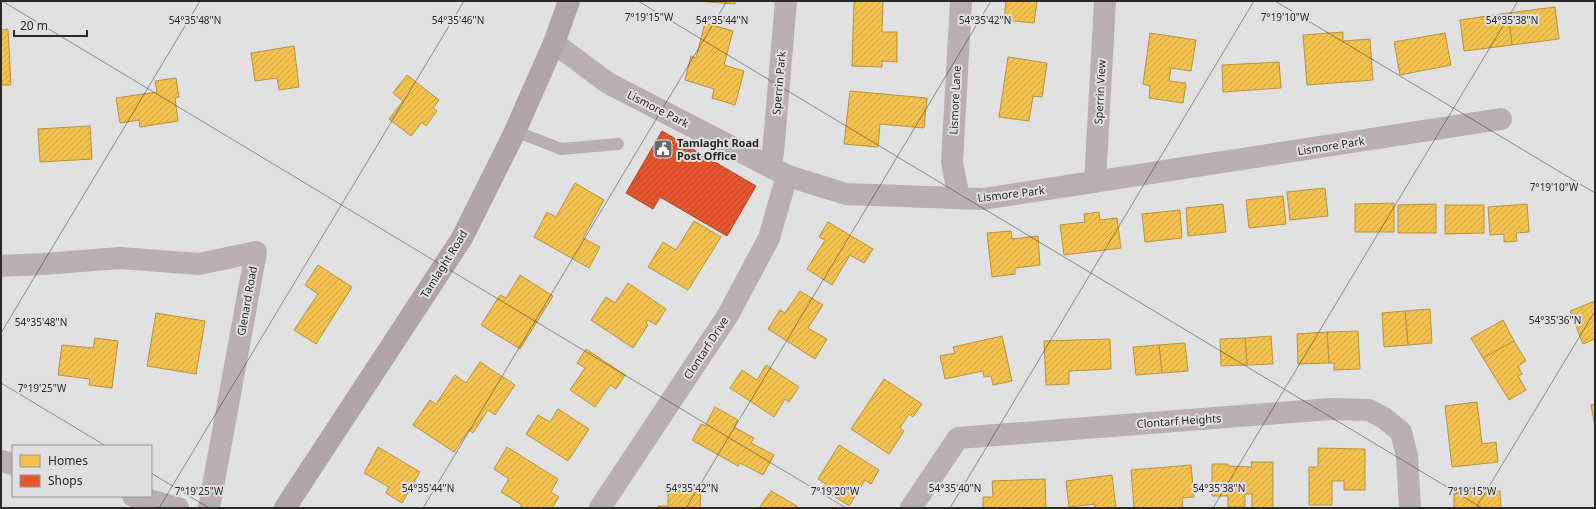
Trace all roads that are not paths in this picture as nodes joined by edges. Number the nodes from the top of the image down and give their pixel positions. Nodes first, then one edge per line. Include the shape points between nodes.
1 (569, 1) edge
2 (786, 1) edge
3 (961, 1) edge
4 (1105, 1) edge
5 (554, 43) junction
6 (1501, 119) dead end
7 (516, 131) junction
8 (618, 144) dead end
9 (779, 170) junction
10 (1095, 182) junction
11 (959, 198) junction
12 (1, 266) edge
13 (1, 461) edge
14 (12, 464) edge
15 (137, 497) edge
16 (178, 508) edge
17 (209, 508) edge
18 (285, 508) edge
19 (600, 508) edge
20 (911, 508) edge
21 (1410, 508) edge

1 - 5 street, Tamlaght Road
2 - 9 street, Sperrin Park via 772,153
3 - 11 street, Lismore Lane via 952,162
4 - 10 street, Sperrin View
5 - 7 street, Tamlaght Road
5 - 9 street, Lismore Park via 608,83
6 - 10 street, Lismore Park
7 - 8 lane via 561,149
7 - 18 street, Tamlaght Road via 462,238
9 - 11 street, Lismore Park via 846,194
9 - 19 street, Clontarf Drive via 784,186 769,238 728,315
10 - 11 street, Lismore Park via 983,199
12 - 17 street, Glenard Road via 120,258 199,264 256,252
13 - 14 street
15 - 16 street
20 - 21 street, Clontarf Heights via 958,438 1331,409 1369,410 1401,432 1407,456

